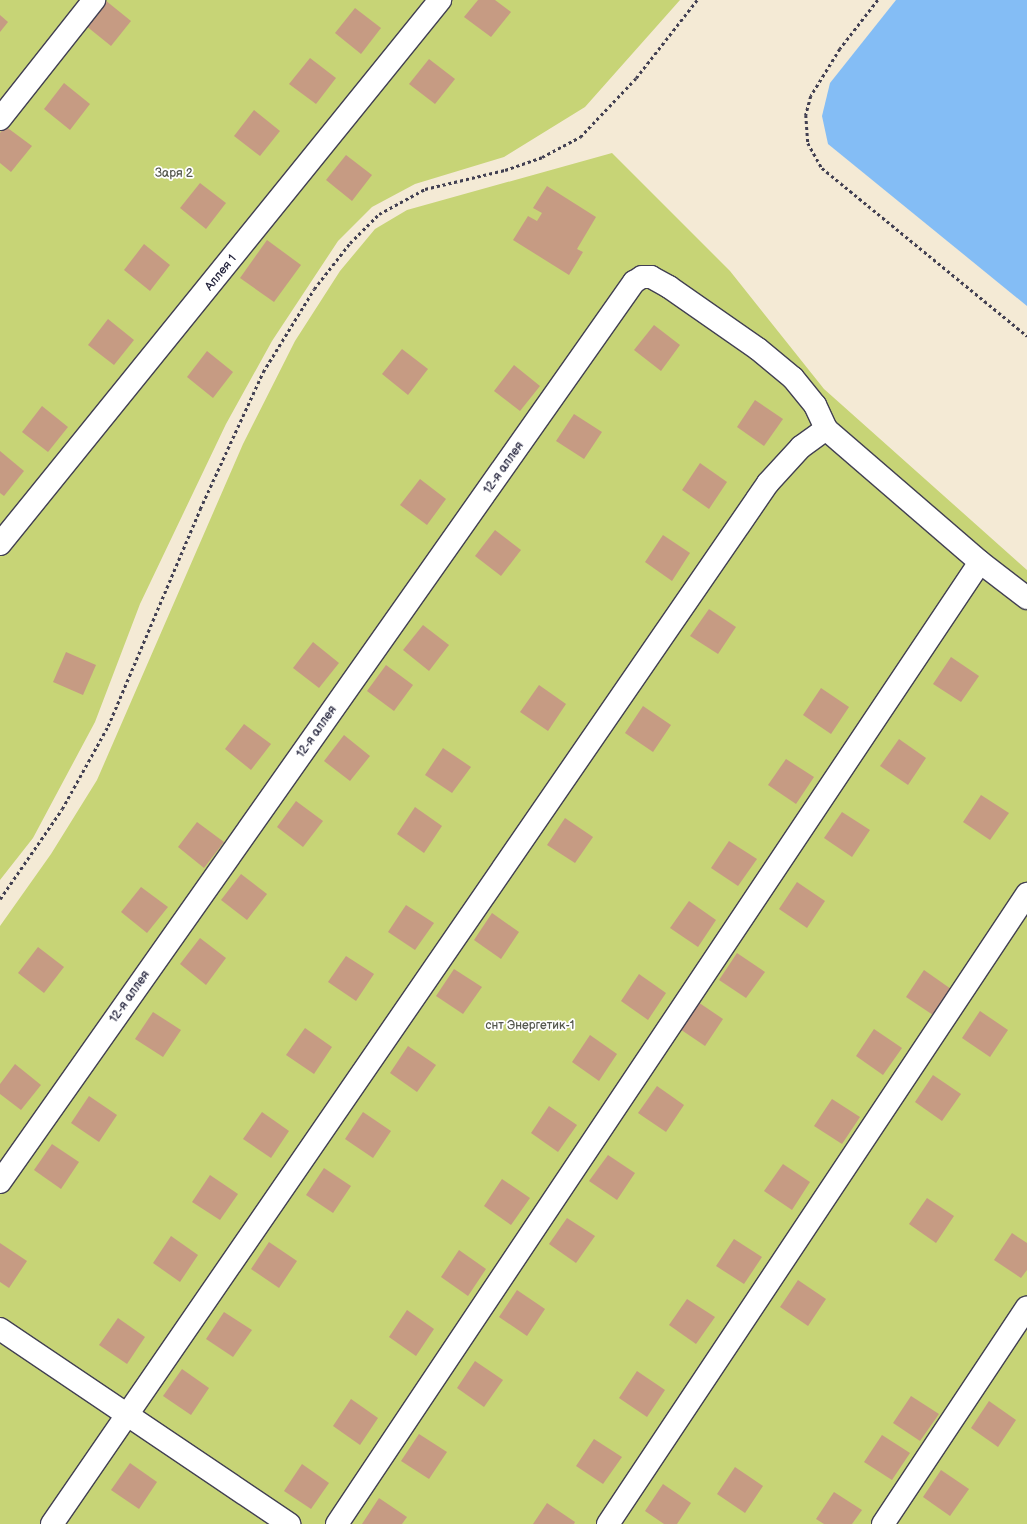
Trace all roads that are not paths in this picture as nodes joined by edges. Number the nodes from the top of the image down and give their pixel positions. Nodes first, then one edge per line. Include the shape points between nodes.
1 (94, 0) edge
2 (440, 0) edge
3 (0, 119) edge
4 (826, 429) junction
5 (0, 544) edge
6 (980, 562) junction
7 (1027, 598) edge
8 (1027, 894) edge
9 (0, 1182) edge
10 (1027, 1307) edge
11 (0, 1329) edge
12 (126, 1416) junction
13 (52, 1524) edge
14 (289, 1524) edge
15 (337, 1524) edge
16 (608, 1524) edge
17 (883, 1524) edge

1 - 3 street
2 - 5 street, Аллея 1
4 - 6 street
4 - 9 street, 12-я аллея via 815,405 794,378 758,349 651,277 642,277 634,282
4 - 12 street via 801,447 768,483
6 - 7 street
6 - 15 street
8 - 16 street
10 - 17 street
11 - 12 street
12 - 13 street
12 - 14 street

